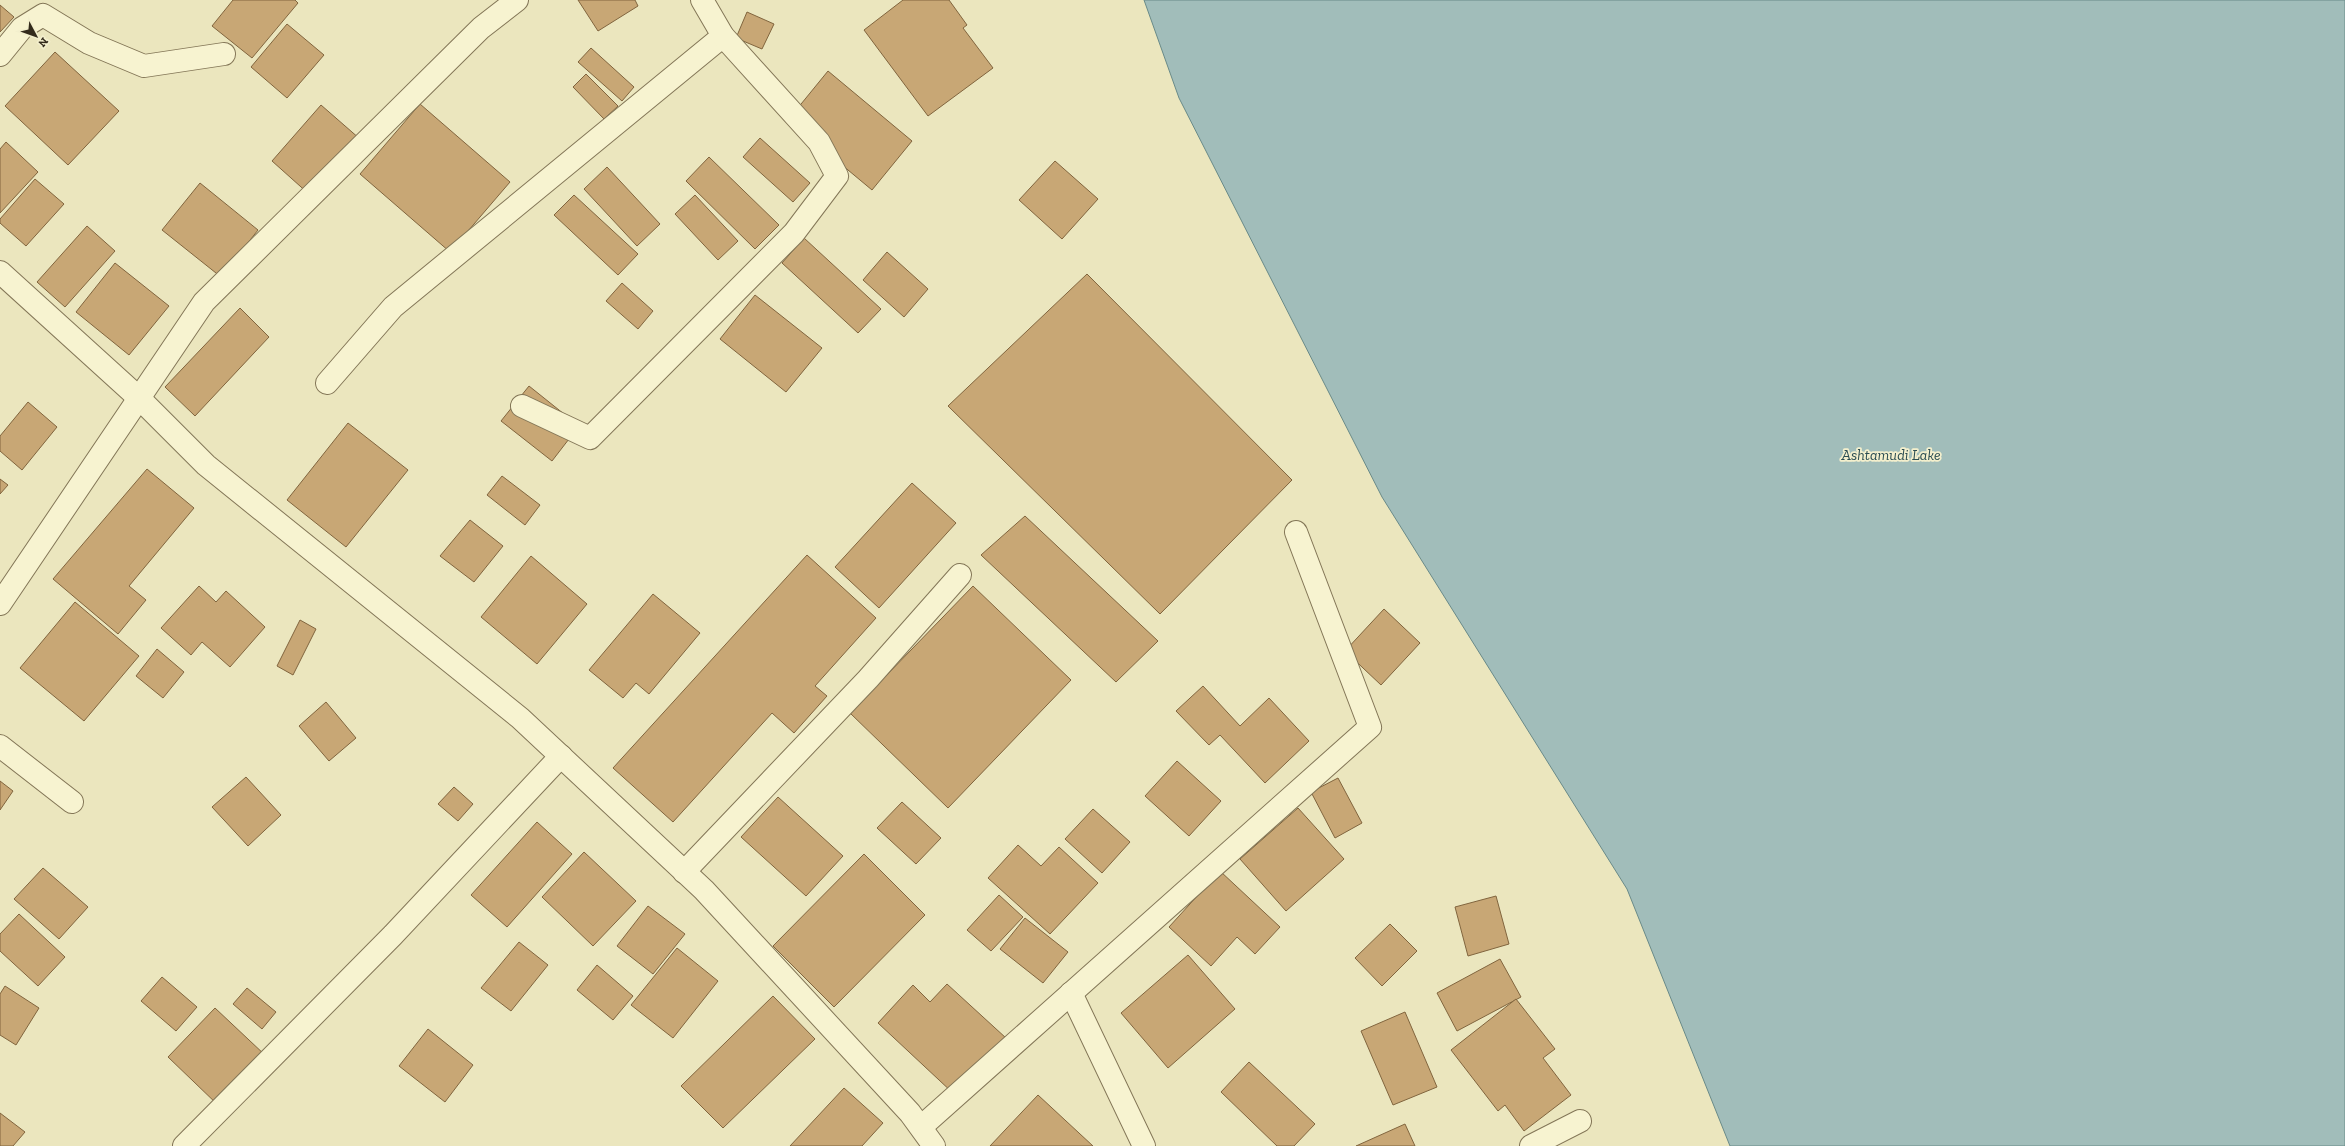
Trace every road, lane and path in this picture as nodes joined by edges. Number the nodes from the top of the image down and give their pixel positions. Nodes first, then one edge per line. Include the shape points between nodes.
1 (517, 0) edge
2 (702, 0) edge
3 (723, 36) junction
4 (224, 54) dead end
5 (0, 55) edge
6 (0, 272) edge
7 (327, 383) dead end
8 (140, 399) junction
9 (522, 406) dead end
10 (1296, 532) dead end
11 (960, 575) dead end
12 (0, 604) edge
13 (0, 746) edge
14 (561, 756) junction
15 (72, 802) dead end
16 (684, 872) junction
17 (1072, 993) junction
18 (1580, 1121) dead end
19 (921, 1127) junction
20 (184, 1146) edge
21 (934, 1146) edge
22 (1144, 1146) edge
23 (1531, 1146) edge

1 - 8 street via 481,28 204,302
2 - 3 street
3 - 7 street via 393,307
3 - 9 street via 819,142 837,176 794,233 590,438
4 - 5 street via 144,66 89,43 43,15 22,28
6 - 8 street
8 - 12 street
8 - 14 street via 206,465 520,718
10 - 17 street via 1370,728
11 - 16 street via 868,679
13 - 15 street
14 - 16 street
14 - 20 street via 393,935
16 - 19 street
17 - 19 street
17 - 22 street
18 - 23 street
19 - 21 street

